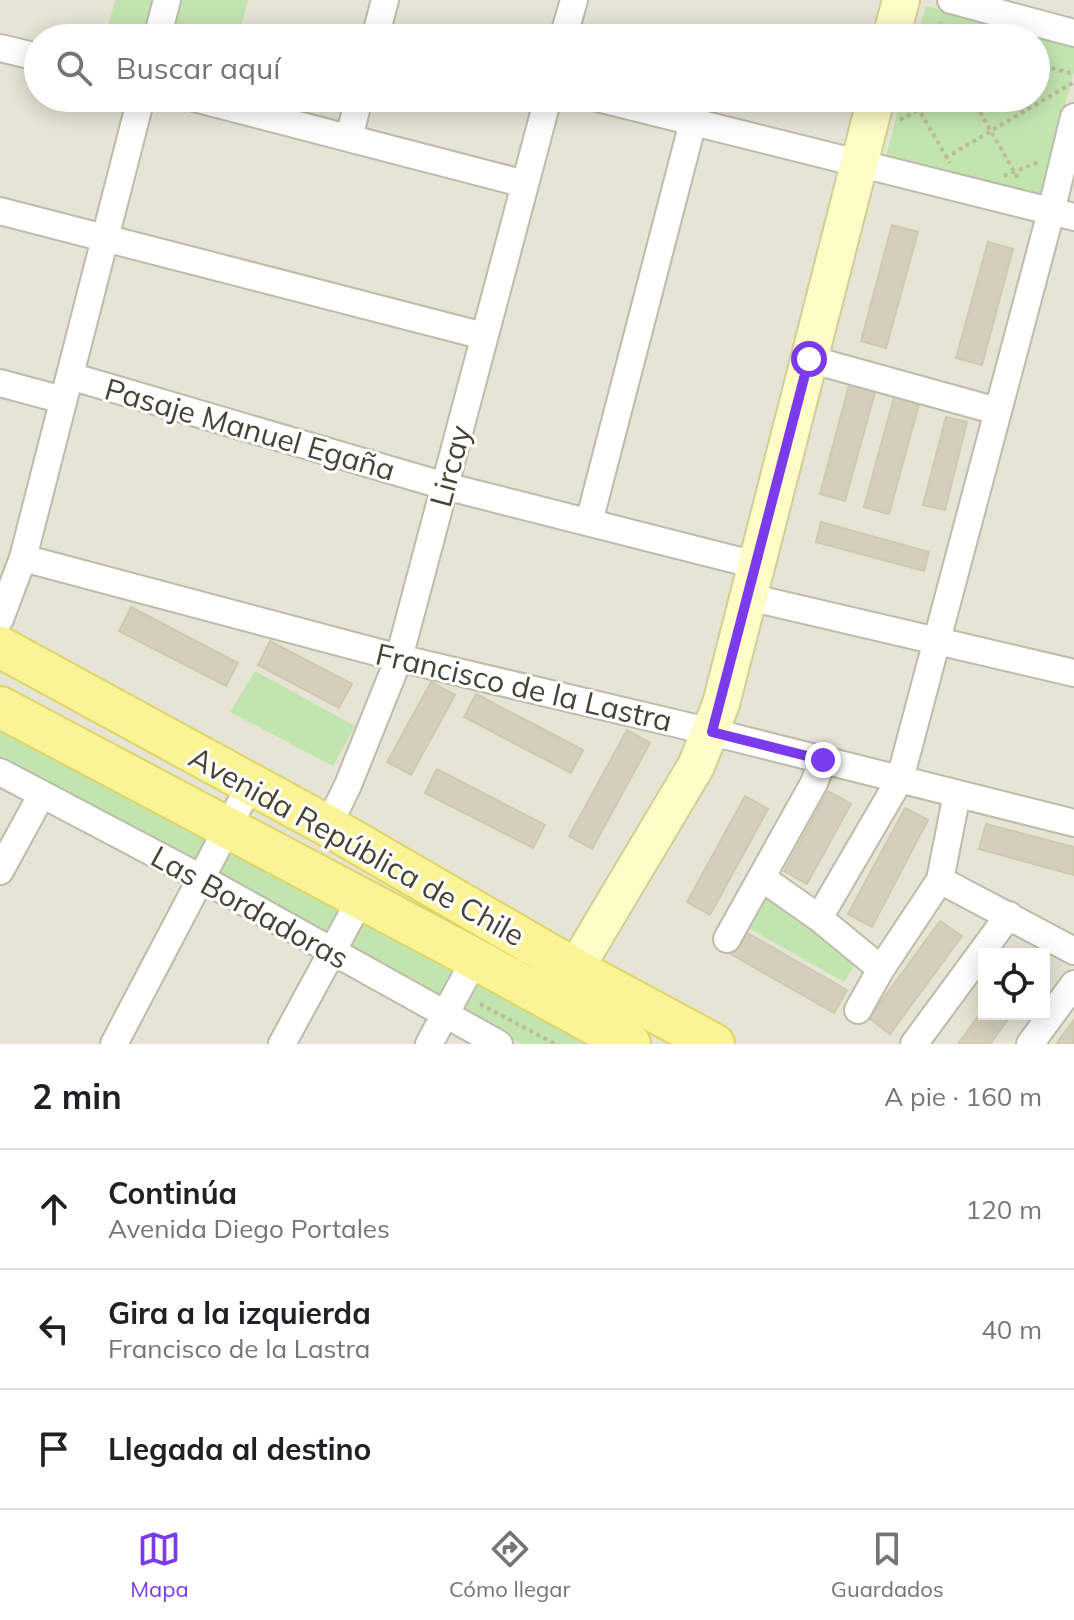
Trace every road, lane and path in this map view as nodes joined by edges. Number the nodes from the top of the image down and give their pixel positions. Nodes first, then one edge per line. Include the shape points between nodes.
1 (167, 0) edge
2 (385, 0) edge
3 (574, 0) edge
4 (901, 0) edge
5 (951, 0) edge
6 (161, 24) edge
7 (379, 24) edge
8 (567, 24) edge
9 (895, 24) edge
10 (1040, 24) edge
11 (1050, 27) edge
12 (1074, 33) edge
13 (0, 48) edge
14 (24, 54) edge
15 (1050, 68) edge
16 (1074, 74) edge
17 (1074, 82) edge
18 (1050, 96) edge
19 (137, 112) edge
20 (248, 112) edge
21 (356, 112) edge
22 (544, 112) edge
23 (653, 112) edge
24 (873, 112) edge
25 (916, 112) edge
26 (920, 112) edge
27 (980, 112) edge
28 (1024, 112) edge
29 (1074, 117) edge
30 (693, 122) junction
31 (991, 131) junction
32 (349, 138) junction
33 (863, 151) junction
34 (1066, 152) junction
35 (946, 158) junction
36 (1014, 171) junction
37 (914, 178) junction
38 (525, 184) junction
39 (971, 192) junction
40 (0, 211) edge
41 (1053, 212) edge
42 (105, 238) junction
43 (484, 336) junction
44 (809, 359) junction
45 (0, 383) edge
46 (67, 388) junction
47 (997, 411) junction
48 (445, 486) junction
49 (589, 522) junction
50 (23, 558) junction
51 (752, 581) junction
52 (0, 619) edge
53 (935, 641) junction
54 (0, 647) edge
55 (399, 658) junction
56 (1074, 673) edge
57 (0, 707) edge
58 (712, 732) junction
59 (823, 760) junction
60 (0, 772) edge
61 (900, 779) junction
62 (250, 785) junction
63 (42, 794) junction
64 (957, 794) junction
65 (1074, 823) edge
66 (328, 826) junction
67 (228, 828) junction
68 (0, 871) edge
69 (201, 878) junction
70 (762, 878) junction
71 (940, 880) junction
72 (360, 900) junction
73 (1009, 915) junction
74 (819, 918) junction
75 (727, 939) dead end
76 (1074, 951) edge
77 (333, 953) junction
78 (475, 959) junction
79 (575, 969) junction
80 (881, 969) junction
81 (1074, 984) edge
82 (858, 1010) dead end
83 (444, 1015) junction
84 (114, 1044) edge
85 (282, 1044) edge
86 (429, 1044) edge
87 (499, 1044) edge
88 (630, 1044) edge
89 (714, 1044) edge
90 (914, 1044) edge
91 (1030, 1044) edge

1 - 6 street
2 - 7 street
3 - 8 street
4 - 9 street
5 - 10 street
11 - 12 street
13 - 14 street
15 - 16 path
17 - 18 path
19 - 42 street
20 - 32 street
21 - 32 street
22 - 38 street, Lircay
23 - 30 street
24 - 33 street
25 - 33 path
26 - 35 path
27 - 31 path
28 - 31 path
29 - 34 street
30 - 33 street
30 - 49 street
31 - 35 path
31 - 36 path
32 - 38 street
33 - 37 street
33 - 44 street
34 - 36 path
34 - 41 street
35 - 37 path
35 - 39 path
36 - 39 path
36 - 41 path
37 - 39 street
38 - 43 street, Lircay
39 - 41 street
40 - 42 street
41 - 47 street
42 - 43 street
42 - 46 street
43 - 48 street, Lircay
44 - 47 street
44 - 51 street
45 - 46 street, Pasaje Manuel Egaña
46 - 48 street, Pasaje Manuel Egaña
46 - 50 street
47 - 53 street
48 - 49 street, Pasaje Manuel Egaña
48 - 55 street, Lircay
49 - 51 street, Pasaje Manuel Egaña
50 - 52 street
50 - 55 street, Francisco de la Lastra
51 - 53 street, Pasaje Manuel Egaña
51 - 58 street
53 - 56 street, Pasaje Manuel Egaña
53 - 61 street
54 - 62 main road, Avenida República de Chile
55 - 58 street, Francisco de la Lastra
55 - 66 street, Lircay
57 - 67 main road, Avenida República de Chile
58 - 59 street, Francisco de la Lastra
58 - 79 street
59 - 61 street, Francisco de la Lastra
59 - 70 street
60 - 63 street, Las Bordadoras
61 - 64 street, Francisco de la Lastra
61 - 74 street
62 - 66 main road, Avenida República de Chile
62 - 67 street
63 - 68 street
63 - 69 street, Las Bordadoras
64 - 65 street, Francisco de la Lastra
64 - 71 street
66 - 79 main road, Avenida República de Chile
67 - 69 street
67 - 72 main road, Avenida República de Chile
69 - 77 street, Las Bordadoras
69 - 84 street
70 - 74 street
70 - 75 street
71 - 73 street
71 - 80 street
72 - 77 street
72 - 78 main road, Avenida República de Chile
73 - 76 street
73 - 90 street
74 - 80 street
77 - 83 street, Las Bordadoras
77 - 85 street
78 - 83 street
78 - 88 main road, Avenida República de Chile
79 - 89 main road, Avenida República de Chile
80 - 82 street
81 - 91 street
83 - 86 street
83 - 87 street, Las Bordadoras

